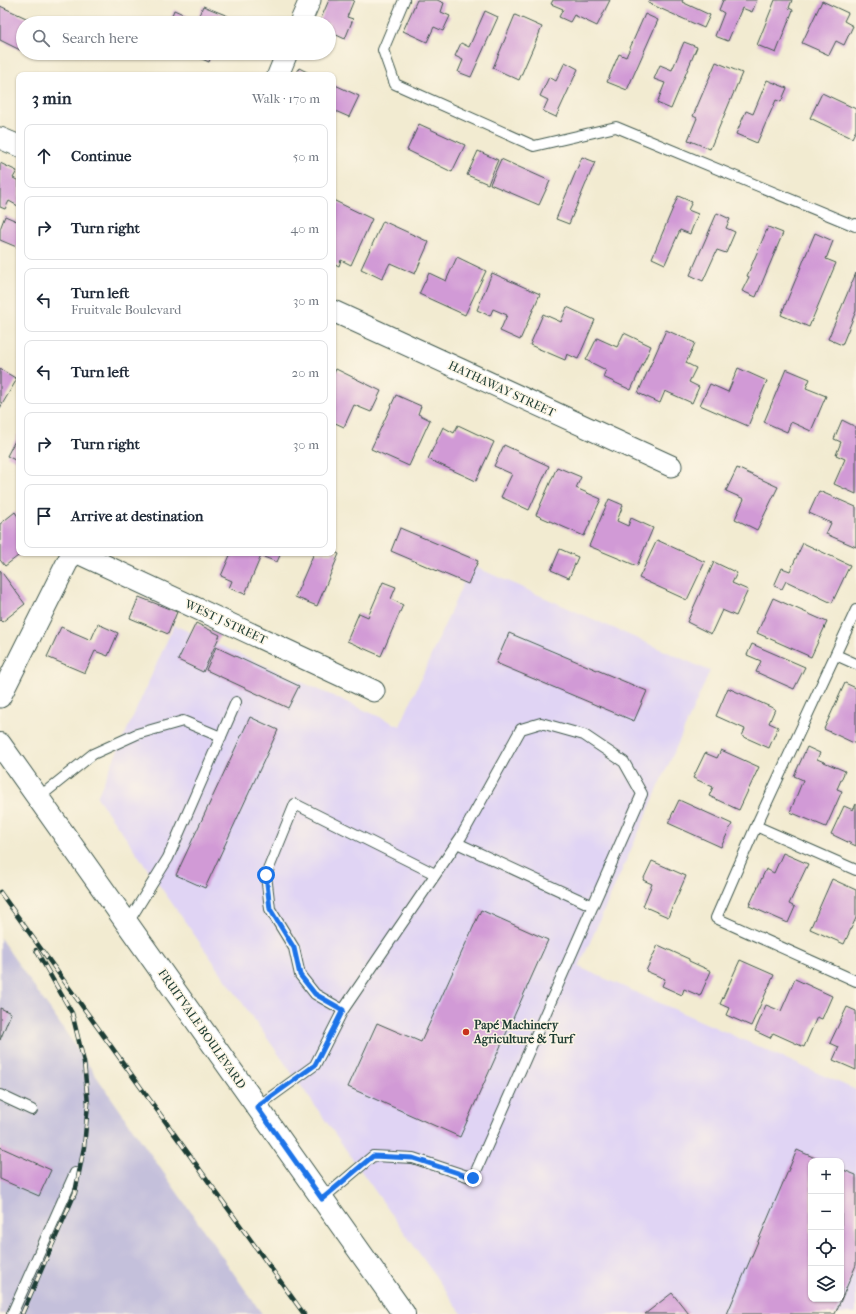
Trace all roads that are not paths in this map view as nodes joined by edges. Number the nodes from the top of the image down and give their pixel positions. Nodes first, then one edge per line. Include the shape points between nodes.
1 (310, 0) edge
2 (404, 0) edge
3 (303, 16) edge
4 (284, 60) edge
5 (279, 72) edge
6 (0, 138) edge
7 (16, 145) edge
8 (856, 224) edge
9 (336, 312) edge
10 (671, 466) dead end
11 (70, 556) edge
12 (84, 556) edge
13 (856, 610) edge
14 (836, 655) junction
15 (856, 664) edge
16 (374, 691) dead end
17 (0, 697) edge
18 (236, 702) dead end
19 (221, 737) junction
20 (0, 744) edge
21 (38, 798) junction
22 (756, 826) junction
23 (457, 843) junction
24 (856, 870) edge
25 (435, 874) junction
26 (593, 906) junction
27 (127, 924) junction
28 (856, 980) edge
29 (343, 1010) junction
30 (0, 1095) edge
31 (257, 1107) junction
32 (32, 1110) dead end
33 (75, 1173) dead end
34 (322, 1199) junction
35 (12, 1314) edge
36 (404, 1314) edge

1 - 3 street
2 - 8 lane via 383,50 395,84 534,146 616,126 855,226
4 - 5 street
6 - 7 street
9 - 10 street, HATHAWAY STREET
11 - 17 street
12 - 16 street, WEST J STREET
13 - 14 lane
14 - 15 lane
14 - 22 lane
18 - 19 lane
19 - 21 lane via 183,721 137,734 94,754
19 - 27 lane via 168,858
20 - 21 main road, FRUITVALE BOULEVARD
21 - 27 main road, FRUITVALE BOULEVARD
22 - 24 lane
22 - 28 lane via 716,918
23 - 25 lane
23 - 26 lane
23 - 26 lane via 522,729 541,723 584,735 624,762 642,794
25 - 29 lane
25 - 29 lane via 295,804 266,875 270,909 294,948 300,975 315,994
26 - 34 lane via 473,1178 413,1158 373,1156
27 - 31 main road, FRUITVALE BOULEVARD
29 - 31 lane via 315,1065
30 - 32 lane
31 - 34 main road, FRUITVALE BOULEVARD
33 - 35 lane
34 - 36 main road, FRUITVALE BOULEVARD

